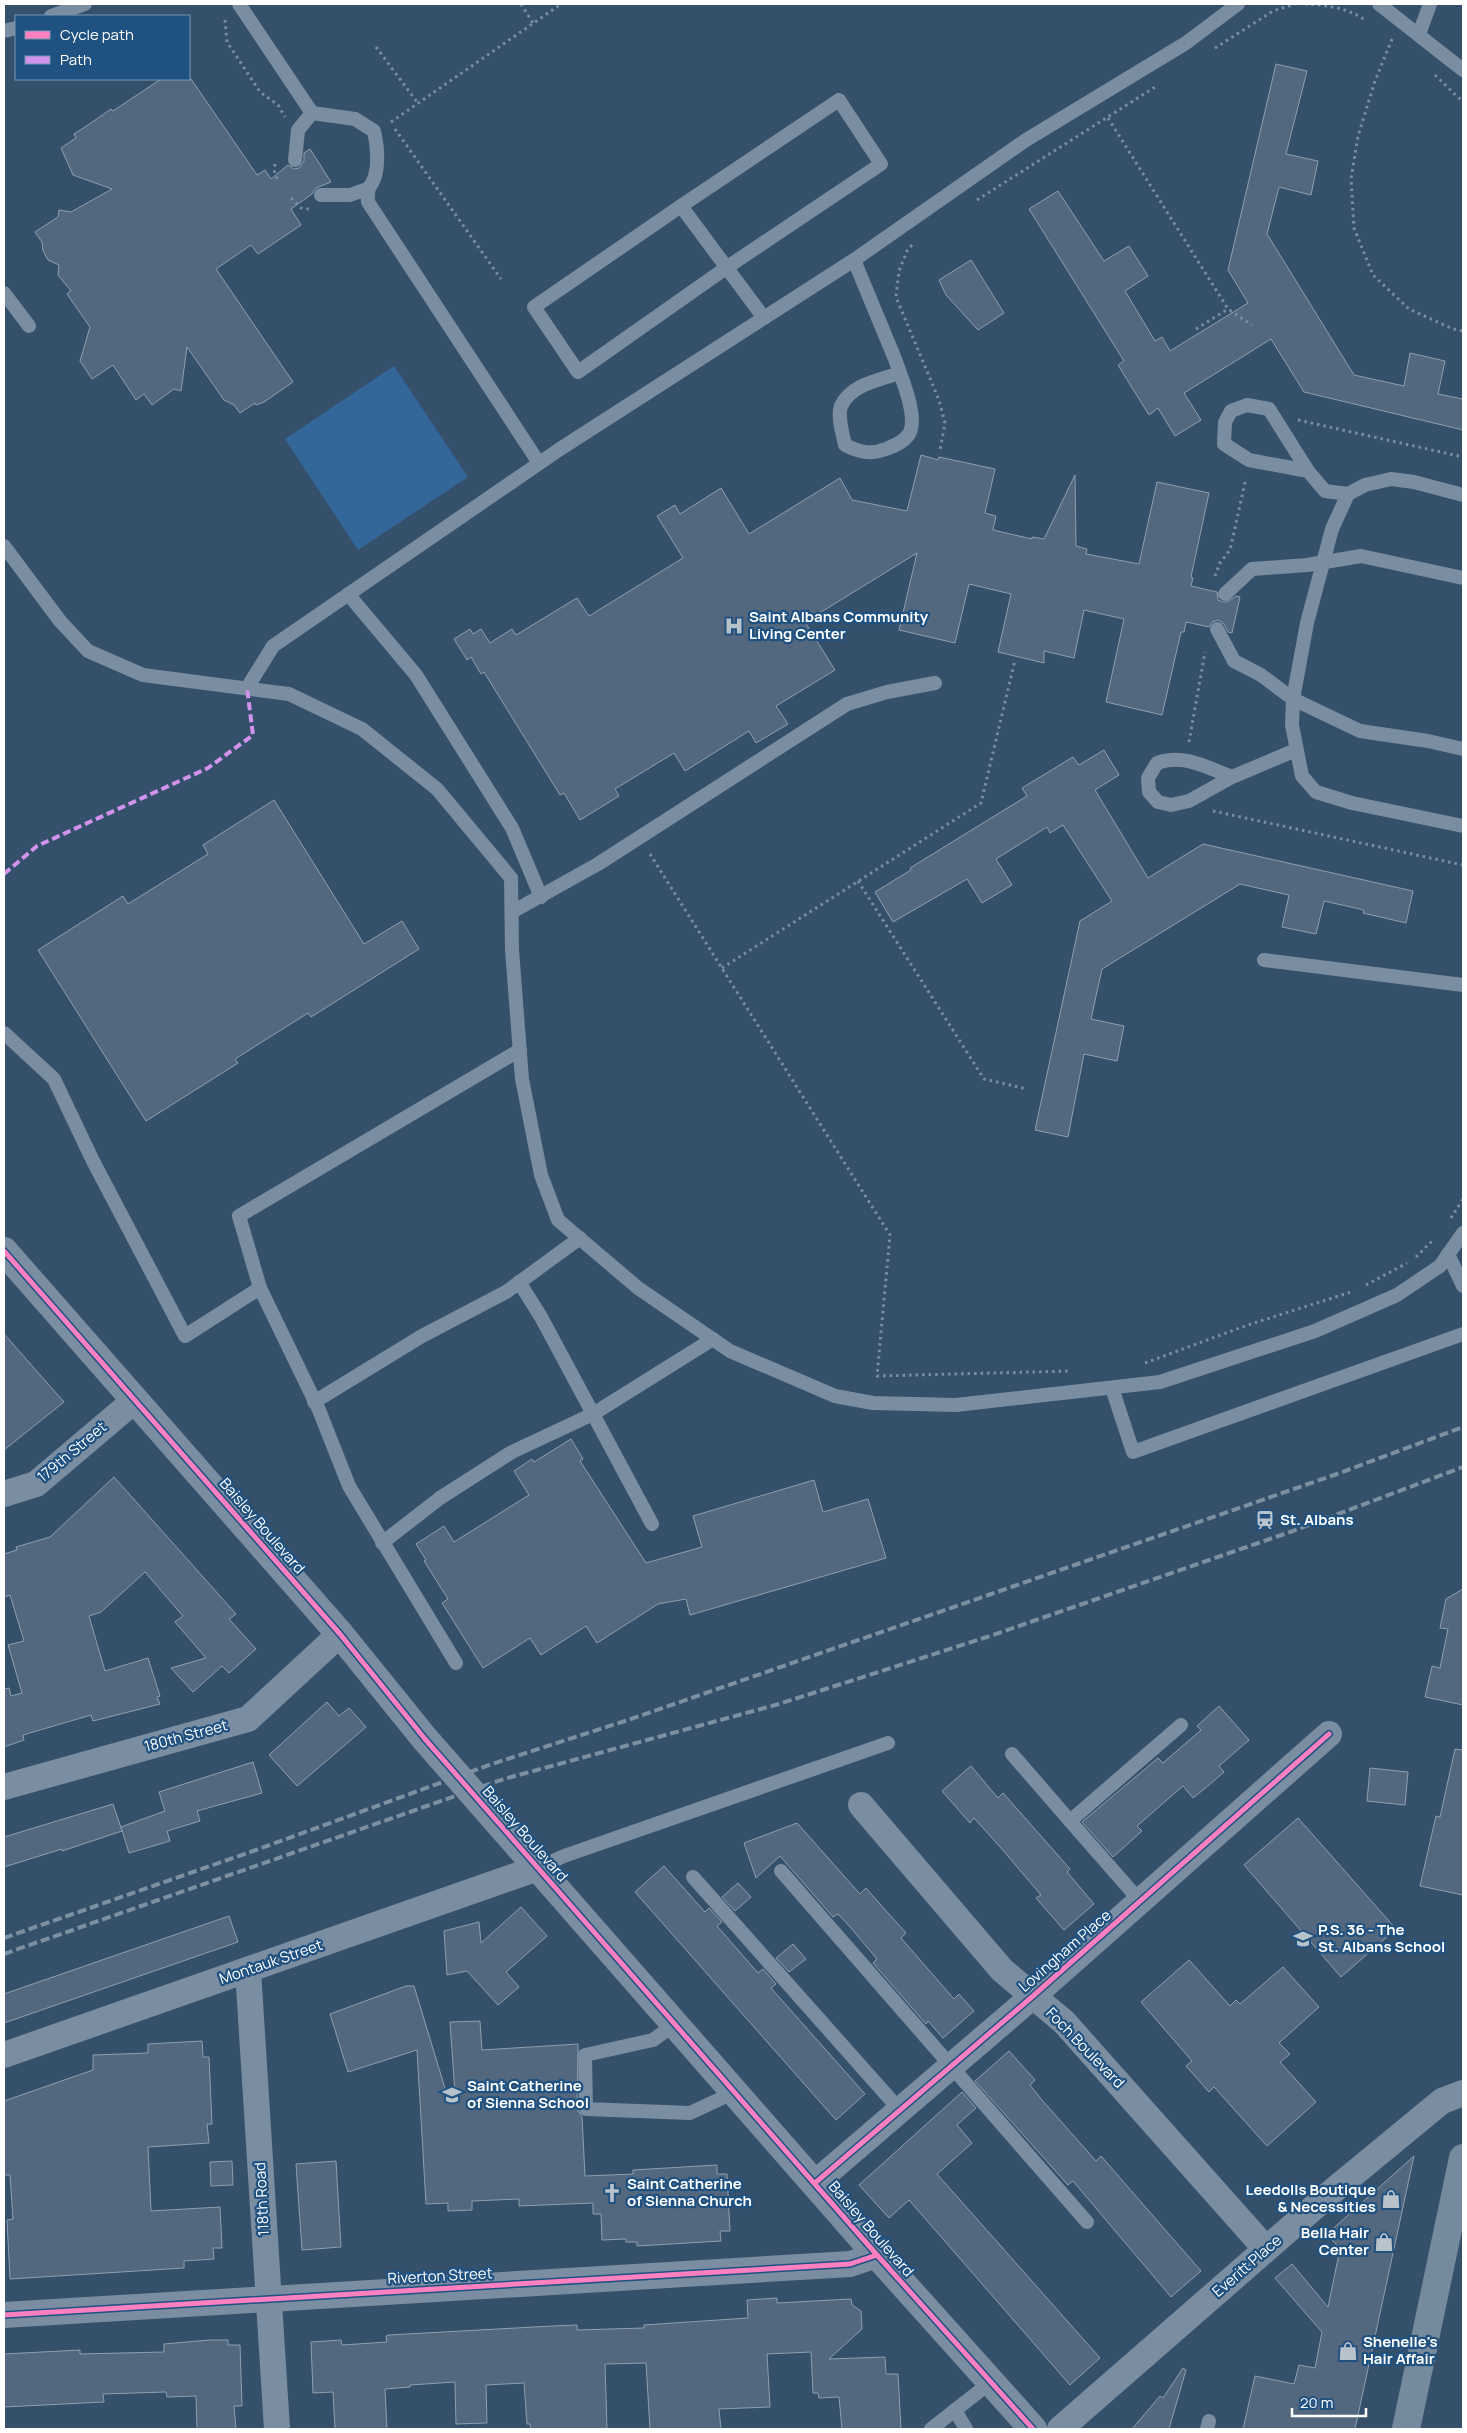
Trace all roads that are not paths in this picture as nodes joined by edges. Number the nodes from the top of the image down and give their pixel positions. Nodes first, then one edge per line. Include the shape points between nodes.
1 (86, 4) edge
2 (239, 4) edge
3 (1236, 4) edge
4 (1378, 4) edge
5 (1430, 4) edge
6 (54, 15) edge
7 (1419, 34) junction
8 (1463, 70) edge
9 (312, 113) junction
10 (295, 160) dead end
11 (367, 189) junction
12 (321, 195) dead end
13 (681, 206) junction
14 (854, 260) junction
15 (726, 268) junction
16 (4, 293) edge
17 (764, 318) junction
18 (29, 326) dead end
19 (900, 373) junction
20 (539, 463) junction
21 (1308, 471) junction
22 (1348, 494) junction
23 (1463, 495) edge
24 (4, 546) edge
25 (1324, 562) junction
26 (1463, 578) edge
27 (348, 594) junction
28 (1225, 594) dead end
29 (1217, 629) dead end
30 (935, 683) dead end
31 (247, 688) junction
32 (1293, 699) junction
33 (1463, 749) edge
34 (1296, 750) junction
35 (1232, 777) junction
36 (1463, 826) edge
37 (541, 897) junction
38 (512, 912) junction
39 (1264, 960) dead end
40 (1463, 985) edge
41 (4, 1033) edge
42 (520, 1050) junction
43 (1463, 1233) edge
44 (580, 1238) junction
45 (4, 1251) edge
46 (1448, 1254) junction
47 (519, 1282) junction
48 (1463, 1286) edge
49 (260, 1288) junction
50 (1463, 1334) edge
51 (713, 1339) junction
52 (1112, 1388) junction
53 (135, 1400) junction
54 (314, 1402) junction
55 (593, 1414) junction
56 (4, 1494) edge
57 (652, 1524) dead end
58 (382, 1543) junction
59 (340, 1634) junction
60 (456, 1663) dead end
61 (1181, 1725) dead end
62 (1329, 1734) dead end
63 (888, 1742) dead end
64 (1012, 1754) dead end
65 (4, 1786) edge
66 (861, 1805) dead end
67 (1070, 1820) junction
68 (538, 1868) junction
69 (781, 1871) dead end
70 (693, 1877) dead end
71 (1140, 1901) junction
72 (248, 1970) junction
73 (1033, 1996) junction
74 (675, 2024) junction
75 (4, 2055) edge
76 (951, 2066) junction
77 (735, 2092) junction
78 (1463, 2093) edge
79 (899, 2109) junction
80 (1463, 2158) edge
81 (815, 2183) junction
82 (1087, 2222) dead end
83 (1266, 2249) junction
84 (877, 2255) junction
85 (268, 2299) junction
86 (4, 2315) edge
87 (991, 2382) junction
88 (955, 2410) junction
89 (937, 2427) edge
90 (276, 2429) edge
91 (966, 2429) edge
92 (1033, 2429) edge
93 (1060, 2429) edge
94 (1406, 2429) edge

1 - 6 lane
2 - 9 lane
3 - 14 lane via 1186,44 1026,140
4 - 7 lane
5 - 7 lane
7 - 8 lane
9 - 10 lane via 298,130
9 - 11 lane via 355,119 374,131 378,148 375,177
11 - 12 lane via 350,195
11 - 20 lane via 368,202
13 - 15 lane
13 - 15 lane via 534,307 578,372
13 - 15 lane via 839,100 881,164
14 - 17 lane
14 - 19 lane
15 - 17 lane
16 - 18 lane
17 - 20 lane
19 - 19 lane via 913,421 908,435 880,451 860,452 845,444 841,406 856,388
20 - 27 lane
21 - 21 lane via 1249,460 1224,444 1226,422 1231,411 1246,405 1269,409
21 - 22 lane via 1324,492
22 - 23 lane via 1365,485 1391,479
22 - 25 lane via 1332,528
24 - 31 lane via 60,621 88,651 143,675
25 - 26 lane via 1361,556
25 - 28 lane via 1252,569
25 - 32 lane via 1307,623
27 - 31 lane via 273,646
27 - 37 lane via 416,675 512,828
29 - 32 lane via 1234,661 1261,675
30 - 37 lane via 847,704
31 - 38 lane via 289,694 362,729 436,789 511,878
32 - 33 lane via 1360,731
32 - 34 lane
34 - 35 lane
34 - 36 lane via 1302,776 1316,792 1352,803
35 - 35 lane via 1189,801 1171,805 1158,802 1149,792 1148,778 1157,762 1169,758 1185,760
37 - 38 lane
38 - 42 lane
39 - 40 lane
41 - 49 lane via 54,1079 185,1336
42 - 44 lane via 522,1080 541,1175 558,1220
42 - 49 lane via 239,1216
43 - 46 lane
44 - 47 lane
44 - 51 lane via 638,1288
45 - 53 street, Baisley Boulevard
46 - 48 lane
46 - 52 lane via 1440,1266 1397,1295 1315,1331 1160,1382
47 - 54 lane
47 - 55 lane
49 - 54 lane
50 - 52 lane via 1134,1452
51 - 52 lane via 730,1350 835,1396 872,1403 956,1405
51 - 55 lane
53 - 56 street, 179th Street via 36,1484
53 - 59 street, Baisley Boulevard
54 - 58 lane via 349,1486
55 - 57 lane
55 - 58 lane via 512,1452 440,1498
58 - 60 lane
59 - 65 street, 180th Street via 248,1719
59 - 68 street, Baisley Boulevard via 425,1739
61 - 67 lane
62 - 71 street, Lovingham Place
63 - 68 lane
64 - 67 lane
66 - 73 street, Foch Boulevard via 1002,1970
67 - 71 lane
68 - 72 street, Montauk Street
68 - 74 street, Baisley Boulevard
69 - 76 lane
70 - 79 lane
71 - 73 street, Lovingham Place
72 - 75 street, Montauk Street
72 - 85 street, 118th Road
73 - 76 street, Lovingham Place
73 - 83 street, Foch Boulevard via 1064,2022
74 - 77 street, Baisley Boulevard
74 - 77 lane via 653,2040 586,2055 586,2109 690,2113
76 - 79 street, Lovingham Place
76 - 82 lane
77 - 81 street, Baisley Boulevard
78 - 83 street, Everitt Place via 1442,2101
79 - 81 street, Lovingham Place
80 - 94 main road
81 - 84 street, Baisley Boulevard
83 - 93 street, Everitt Place
84 - 85 street, Riverton Street via 850,2264
84 - 87 street, Baisley Boulevard
85 - 86 street, Riverton Street
85 - 90 street, 118th Road
87 - 88 lane
87 - 92 street, Baisley Boulevard
88 - 89 lane
88 - 91 lane

